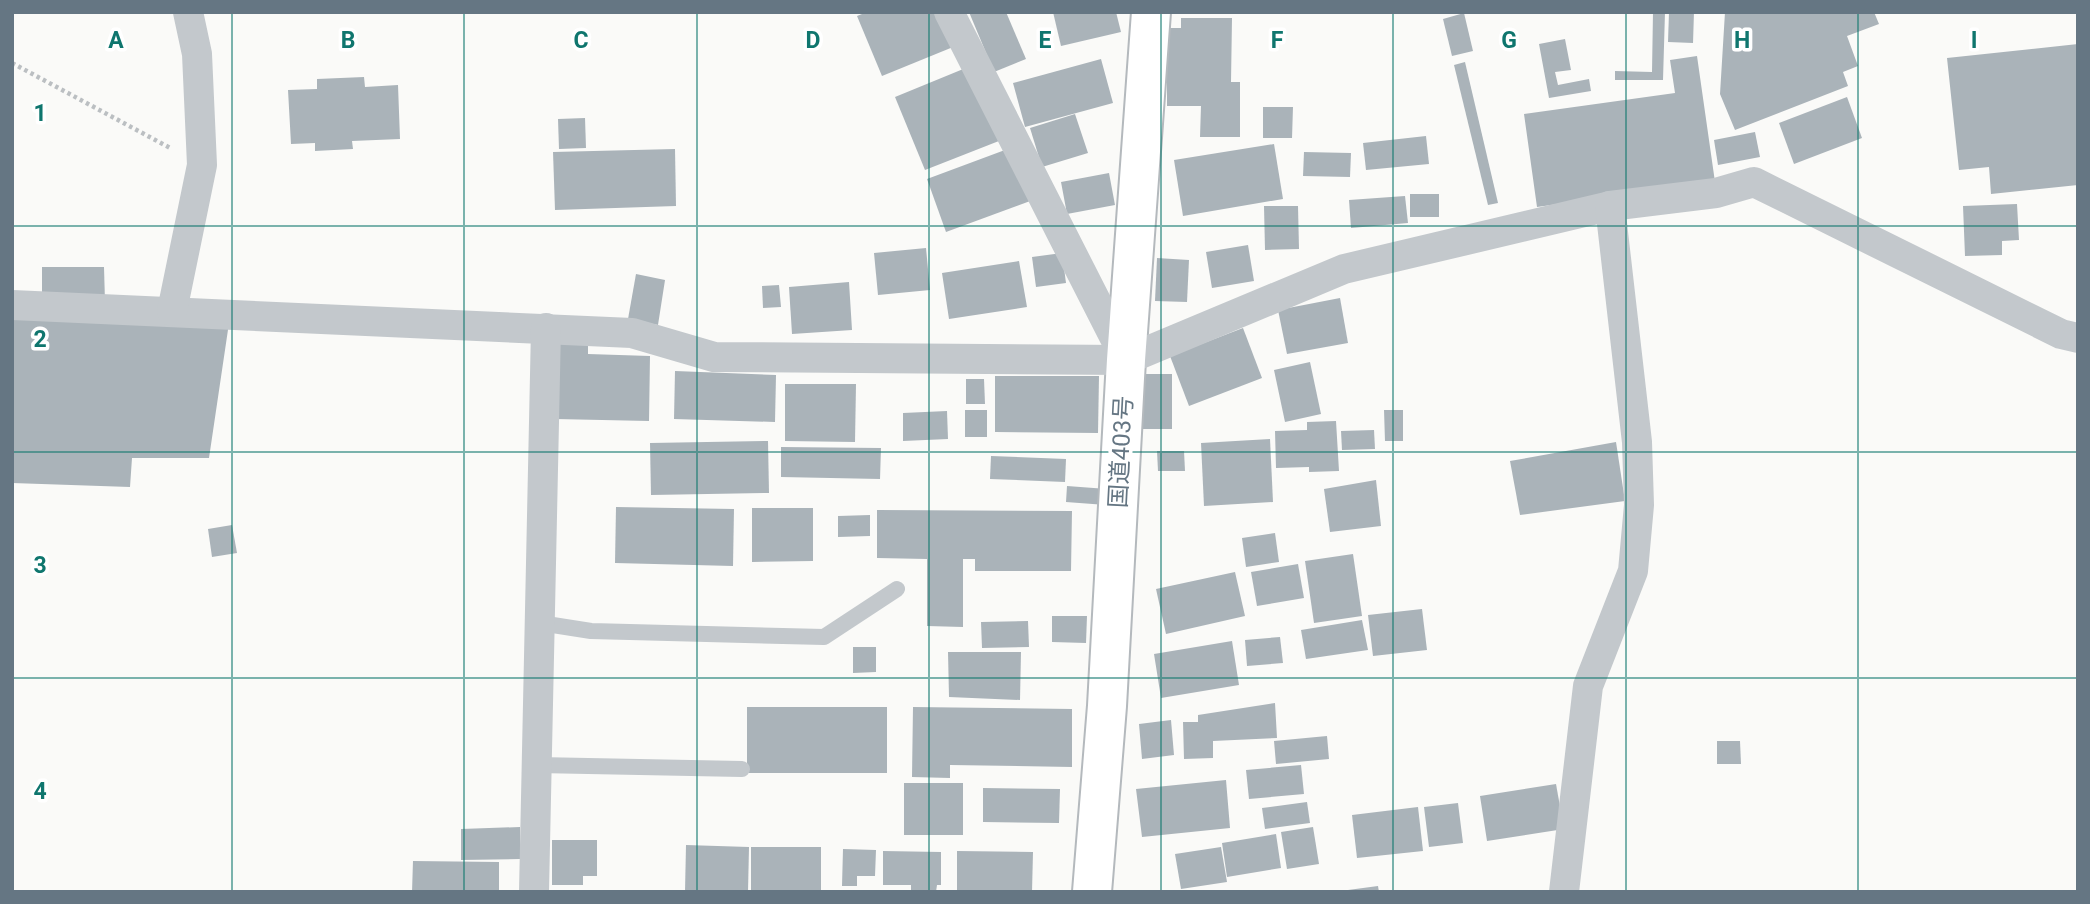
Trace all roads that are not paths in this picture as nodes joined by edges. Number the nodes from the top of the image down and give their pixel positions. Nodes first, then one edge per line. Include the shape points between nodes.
1 (188, 12) edge
2 (949, 12) edge
3 (1156, 13) edge
4 (1610, 206) junction
5 (12, 305) edge
6 (172, 312) junction
7 (547, 328) junction
8 (2078, 338) edge
9 (1126, 360) junction
10 (897, 589) dead end
11 (540, 623) junction
12 (537, 765) junction
13 (742, 769) dead end
14 (534, 892) edge
15 (1092, 892) edge
16 (1564, 892) edge

1 - 6 street via 197,54 202,165
2 - 9 street
3 - 9 highway, 国道403号
4 - 8 street via 1716,193 1754,182 2061,334
4 - 9 street via 1344,269
4 - 16 street via 1637,442 1639,505 1633,571 1588,686
5 - 6 street
6 - 7 street
7 - 9 street via 632,333 714,357
7 - 11 street
9 - 15 highway, 国道403号
10 - 11 lane via 824,637 591,631
11 - 12 street
12 - 13 lane
12 - 14 street

